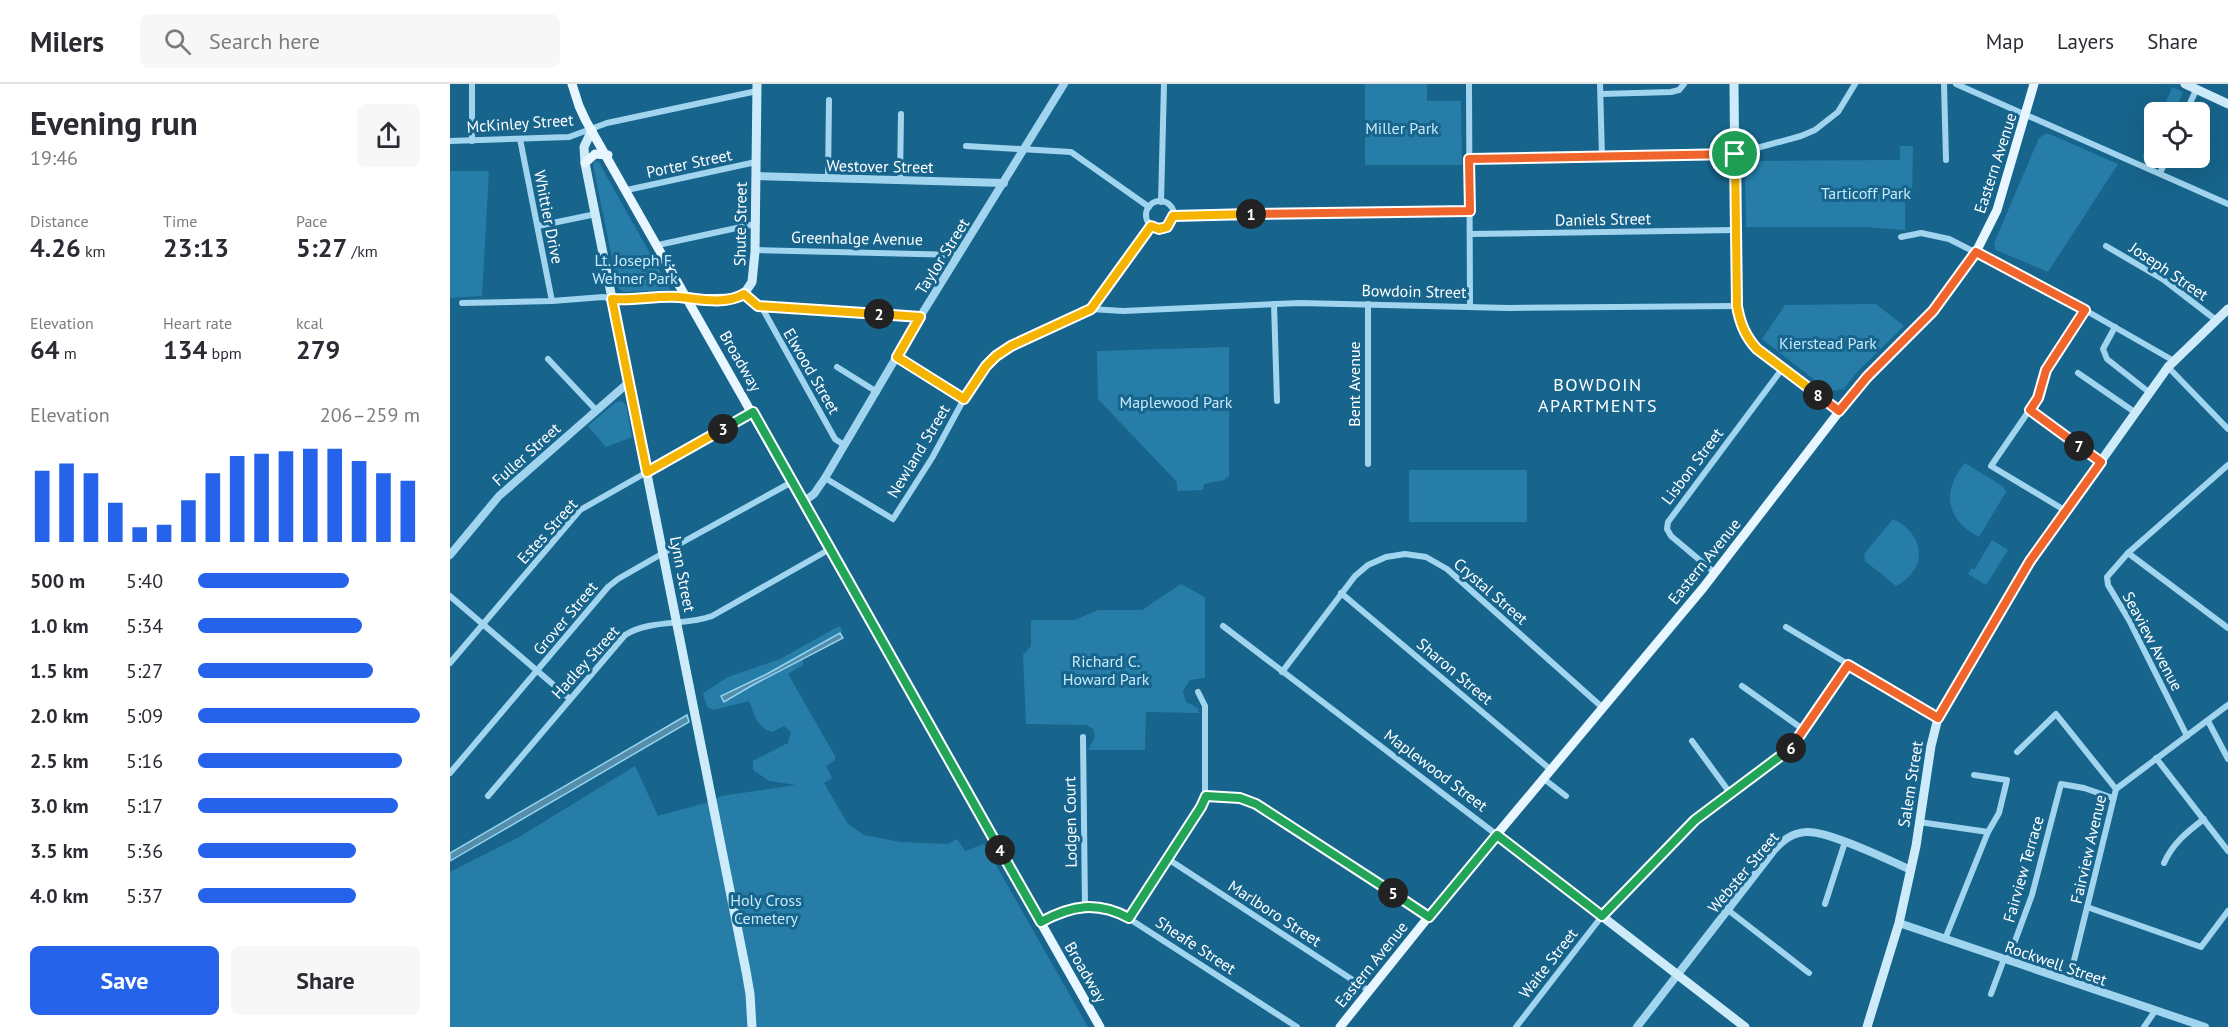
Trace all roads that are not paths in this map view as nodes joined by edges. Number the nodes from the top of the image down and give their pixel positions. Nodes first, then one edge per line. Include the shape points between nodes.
1 (472, 84) edge
2 (573, 84) edge
3 (1064, 84) edge
4 (1164, 84) edge
5 (1469, 84) edge
6 (1600, 84) edge
7 (1684, 84) edge
8 (1734, 84) edge
9 (1855, 84) edge
10 (1944, 84) edge
11 (1956, 84) edge
12 (2034, 84) edge
13 (2185, 84) edge
14 (757, 88) edge
15 (2196, 90) junction
16 (1601, 94) junction
17 (829, 100) dead end
18 (2191, 102) edge
19 (2228, 104) edge
20 (901, 114) dead end
21 (2026, 116) junction
22 (592, 130) junction
23 (520, 139) junction
24 (450, 141) edge
25 (472, 141) junction
26 (966, 146) dead end
27 (1023, 150) junction
28 (1735, 154) junction
29 (608, 155) junction
30 (1602, 157) junction
31 (1469, 159) junction
32 (1947, 160) dead end
33 (756, 162) junction
34 (585, 163) junction
35 (2162, 168) edge
36 (2160, 173) junction
37 (756, 177) junction
38 (828, 178) junction
39 (900, 180) junction
40 (1004, 183) junction
41 (627, 190) junction
42 (1161, 202) junction
43 (2228, 204) edge
44 (1149, 207) junction
45 (1470, 211) junction
46 (596, 214) junction
47 (1173, 216) junction
48 (755, 224) junction
49 (538, 226) junction
50 (1151, 226) junction
51 (1736, 230) junction
52 (1470, 234) junction
53 (1901, 237) dead end
54 (658, 245) junction
55 (2106, 246) dead end
56 (755, 250) junction
57 (1976, 252) junction
58 (959, 255) junction
59 (744, 294) junction
60 (612, 299) junction
61 (689, 299) junction
62 (552, 301) junction
63 (462, 303) dead end
64 (1274, 304) junction
65 (1368, 304) junction
66 (1470, 305) junction
67 (761, 306) junction
68 (1737, 306) junction
69 (1091, 309) junction
70 (2228, 309) edge
71 (2085, 310) junction
72 (920, 317) junction
73 (2216, 320) junction
74 (2115, 327) junction
75 (897, 357) junction
76 (548, 359) dead end
77 (2171, 364) junction
78 (837, 367) dead end
79 (1782, 369) junction
80 (2078, 373) dead end
81 (629, 382) junction
82 (877, 392) junction
83 (2150, 393) junction
84 (964, 399) junction
85 (1277, 401) dead end
86 (596, 410) junction
87 (2030, 410) junction
88 (1839, 411) junction
89 (753, 412) junction
90 (2136, 413) junction
91 (2228, 429) edge
92 (844, 446) junction
93 (2101, 462) junction
94 (1368, 464) dead end
95 (2228, 465) edge
96 (647, 472) junction
97 (825, 478) junction
98 (792, 482) junction
99 (803, 502) junction
100 (2066, 511) junction
101 (830, 549) junction
102 (2128, 553) junction
103 (663, 554) junction
104 (450, 555) edge
105 (1715, 573) junction
106 (1341, 593) junction
107 (450, 596) edge
108 (677, 622) junction
109 (483, 624) junction
110 (1223, 626) dead end
111 (1786, 627) dead end
112 (2228, 628) edge
113 (450, 663) edge
114 (1848, 665) junction
115 (538, 671) junction
116 (1282, 672) junction
117 (1742, 686) dead end
118 (1198, 692) dead end
119 (570, 699) junction
120 (2228, 705) edge
121 (1603, 708) junction
122 (1938, 718) junction
123 (2208, 721) junction
124 (1804, 730) junction
125 (2187, 736) junction
126 (1083, 737) dead end
127 (1692, 741) dead end
128 (2017, 752) dead end
129 (2157, 758) junction
130 (2228, 759) edge
131 (1551, 770) junction
132 (450, 773) edge
133 (1974, 775) dead end
134 (1544, 779) junction
135 (2116, 789) junction
136 (1730, 793) junction
137 (488, 796) dead end
138 (1206, 796) junction
139 (1566, 796) dead end
140 (2113, 798) junction
141 (2204, 819) junction
142 (1919, 822) junction
143 (1988, 832) junction
144 (1497, 835) junction
145 (1845, 842) junction
146 (2228, 850) edge
147 (1168, 859) junction
148 (2164, 863) dead end
149 (1911, 870) junction
150 (1825, 904) dead end
151 (1085, 907) junction
152 (2087, 907) junction
153 (1728, 910) junction
154 (2228, 911) edge
155 (1602, 916) junction
156 (1429, 917) junction
157 (1129, 918) junction
158 (1041, 922) junction
159 (1899, 923) junction
160 (1945, 939) junction
161 (2006, 960) junction
162 (1809, 973) dead end
163 (1678, 976) junction
164 (2069, 981) junction
165 (1368, 990) junction
166 (1991, 994) dead end
167 (2155, 1011) junction
168 (752, 1027) edge
169 (1100, 1027) edge
170 (1296, 1027) edge
171 (1340, 1027) edge
172 (1516, 1027) edge
173 (1637, 1027) edge
174 (1745, 1027) edge
175 (1867, 1027) edge
176 (2144, 1027) edge
177 (2205, 1027) edge

1 - 25 street
2 - 22 main road, Broadway
3 - 27 street, Taylor Street
4 - 42 street
5 - 31 street
6 - 16 street
7 - 16 street via 1671,92
8 - 28 main road
9 - 28 street via 1838,112 1815,130
10 - 32 street
11 - 21 street
12 - 21 main road, Eastern Avenue
13 - 15 main road
14 - 22 street, McKinley Street via 607,123
14 - 33 main road, Shute Street
15 - 18 street
15 - 19 main road
16 - 30 street
17 - 38 street
20 - 39 street
21 - 36 street
21 - 57 main road, Eastern Avenue via 1997,210
22 - 23 street, McKinley Street via 569,137
22 - 29 main road, Broadway
22 - 34 main road, Lynn Street via 584,147
23 - 25 street, McKinley Street
23 - 49 street, Whittier Drive
24 - 25 street, McKinley Street
26 - 27 street
27 - 40 street, Taylor Street
27 - 44 street via 1071,152
28 - 30 street
28 - 51 main road
29 - 34 main road via 595,154
29 - 41 main road, Broadway
30 - 31 street
31 - 45 street
33 - 37 main road, Shute Street
33 - 41 street, Porter Street
34 - 46 main road, Lynn Street
35 - 36 street
36 - 43 street
37 - 38 street, Westover Street
37 - 48 main road, Shute Street
38 - 39 street, Westover Street
39 - 40 street, Westover Street
40 - 58 street, Taylor Street
41 - 54 main road, Broadway
42 - 44 street
42 - 47 street via 1170,207
44 - 50 street via 1146,217
45 - 47 street
45 - 52 street
46 - 49 street
46 - 60 main road, Lynn Street
47 - 50 street via 1167,227
48 - 54 street
48 - 56 main road, Shute Street
49 - 62 street, Whittier Drive
50 - 69 street, Newland Street
51 - 52 street, Daniels Street
51 - 68 main road
52 - 66 street
53 - 57 street via 1940,236
54 - 61 main road, Broadway
55 - 73 street, Joseph Street via 2164,280
56 - 58 street, Greenhalge Avenue
56 - 59 main road, Shute Street via 753,278
57 - 71 street
57 - 88 main road, Eastern Avenue via 1933,311
58 - 72 street, Taylor Street
59 - 61 main road via 734,299
59 - 67 street
60 - 61 street
60 - 62 street
60 - 81 main road, Lynn Street
61 - 89 main road, Broadway
62 - 63 street
64 - 65 street, Bowdoin Street
64 - 69 street, Bowdoin Street
64 - 85 street
65 - 66 street, Bowdoin Street
65 - 94 street, Bent Avenue
66 - 68 street, Bowdoin Street
67 - 72 street
67 - 92 street, Elwood Street via 835,439
68 - 79 main road via 1749,339
69 - 84 street, Newland Street via 996,356
70 - 73 main road, Salem Street
71 - 74 street
71 - 87 street via 2046,370
72 - 75 street, Taylor Street
73 - 77 main road, Salem Street
74 - 77 street
74 - 83 street via 2103,349 2107,359
75 - 82 street, Taylor Street
75 - 84 street
76 - 86 street
77 - 83 main road, Salem Street
77 - 91 street
78 - 82 street
79 - 88 main road
79 - 105 street, Lisbon Street via 1668,522 1672,538
80 - 90 street
81 - 86 street, Fuller Street
81 - 96 main road, Lynn Street
82 - 92 street, Taylor Street
83 - 90 main road, Salem Street
84 - 97 street, Newland Street via 893,519
86 - 104 street, Fuller Street via 491,504
87 - 93 street
87 - 100 street via 1991,466
88 - 105 main road, Eastern Avenue
89 - 96 street, Estes Street
89 - 98 main road, Broadway
90 - 93 main road, Salem Street
92 - 97 street, Taylor Street
93 - 100 main road, Salem Street
95 - 102 street, Seaview Avenue
96 - 103 main road, Lynn Street
96 - 109 street, Estes Street via 580,510
97 - 99 street, Taylor Street
98 - 99 main road, Broadway
98 - 103 street, Grover Street
99 - 101 main road, Broadway
100 - 122 main road, Salem Street via 2030,561
101 - 108 street, Hadley Street via 712,616
101 - 158 main road, Broadway
102 - 112 street
102 - 125 street, Seaview Avenue via 2107,577 2108,585
103 - 108 main road, Lynn Street
103 - 115 street, Grover Street via 608,587
105 - 121 main road, Eastern Avenue
106 - 116 street, Crystal Street
106 - 121 street, Crystal Street via 1361,570 1386,557 1415,555 1436,562
106 - 131 street, Sharon Street
107 - 109 street
108 - 119 street, Hadley Street via 639,628 625,635
108 - 168 main road, Lynn Street via 746,971
109 - 113 street, Estes Street
109 - 115 street
110 - 116 street, Maplewood Street
111 - 114 street
114 - 122 street
114 - 124 street, Waite Street
115 - 119 street
115 - 132 street, Grover Street
116 - 144 street, Maplewood Street
117 - 124 street
118 - 138 street via 1205,706
119 - 137 street, Hadley Street
120 - 123 street, Fairview Avenue
121 - 131 main road, Eastern Avenue
122 - 142 main road, Salem Street
123 - 125 street, Fairview Avenue
123 - 130 street
124 - 136 street, Waite Street via 1785,753
125 - 129 street, Fairview Avenue
126 - 151 street, Lodgen Court
127 - 136 street
128 - 135 street via 2056,714
129 - 135 street, Fairview Avenue
129 - 141 street
131 - 134 main road, Eastern Avenue
133 - 143 street via 2007,780 1999,813
134 - 139 street
134 - 144 main road, Eastern Avenue
135 - 140 street, Fairview Avenue
136 - 155 street, Waite Street via 1692,822
138 - 147 street
138 - 156 street via 1240,798 1256,804
140 - 152 street, Fairview Avenue
140 - 161 street, Fairview Terrace via 2061,784 2032,895
141 - 146 street
141 - 148 street via 2179,839
142 - 143 street
142 - 149 main road, Salem Street
143 - 160 street
144 - 155 main road, Maplewood Street
144 - 156 main road, Eastern Avenue
145 - 149 street, Webster Street
145 - 150 street
145 - 153 street, Webster Street via 1814,832 1790,837 1780,844
147 - 157 street
147 - 165 street, Marlboro Street
149 - 159 main road, Salem Street
151 - 157 street, Sheafe Street via 1107,909
151 - 158 street, Sheafe Street via 1060,912
152 - 154 street via 2201,947
152 - 164 street, Fairview Avenue
153 - 162 street
153 - 163 street, Webster Street
155 - 163 main road, Maplewood Street
155 - 172 street, Waite Street
156 - 165 main road, Eastern Avenue
157 - 170 street, Sheafe Street
158 - 169 main road, Broadway
159 - 160 street, Rockwell Street
159 - 175 main road, Salem Street
160 - 161 street, Rockwell Street
161 - 164 street, Rockwell Street
161 - 166 street, Fairview Terrace
163 - 173 street, Webster Street
163 - 174 main road, Maplewood Street
164 - 167 street, Rockwell Street
165 - 171 main road, Eastern Avenue
167 - 176 street
167 - 177 street, Rockwell Street

